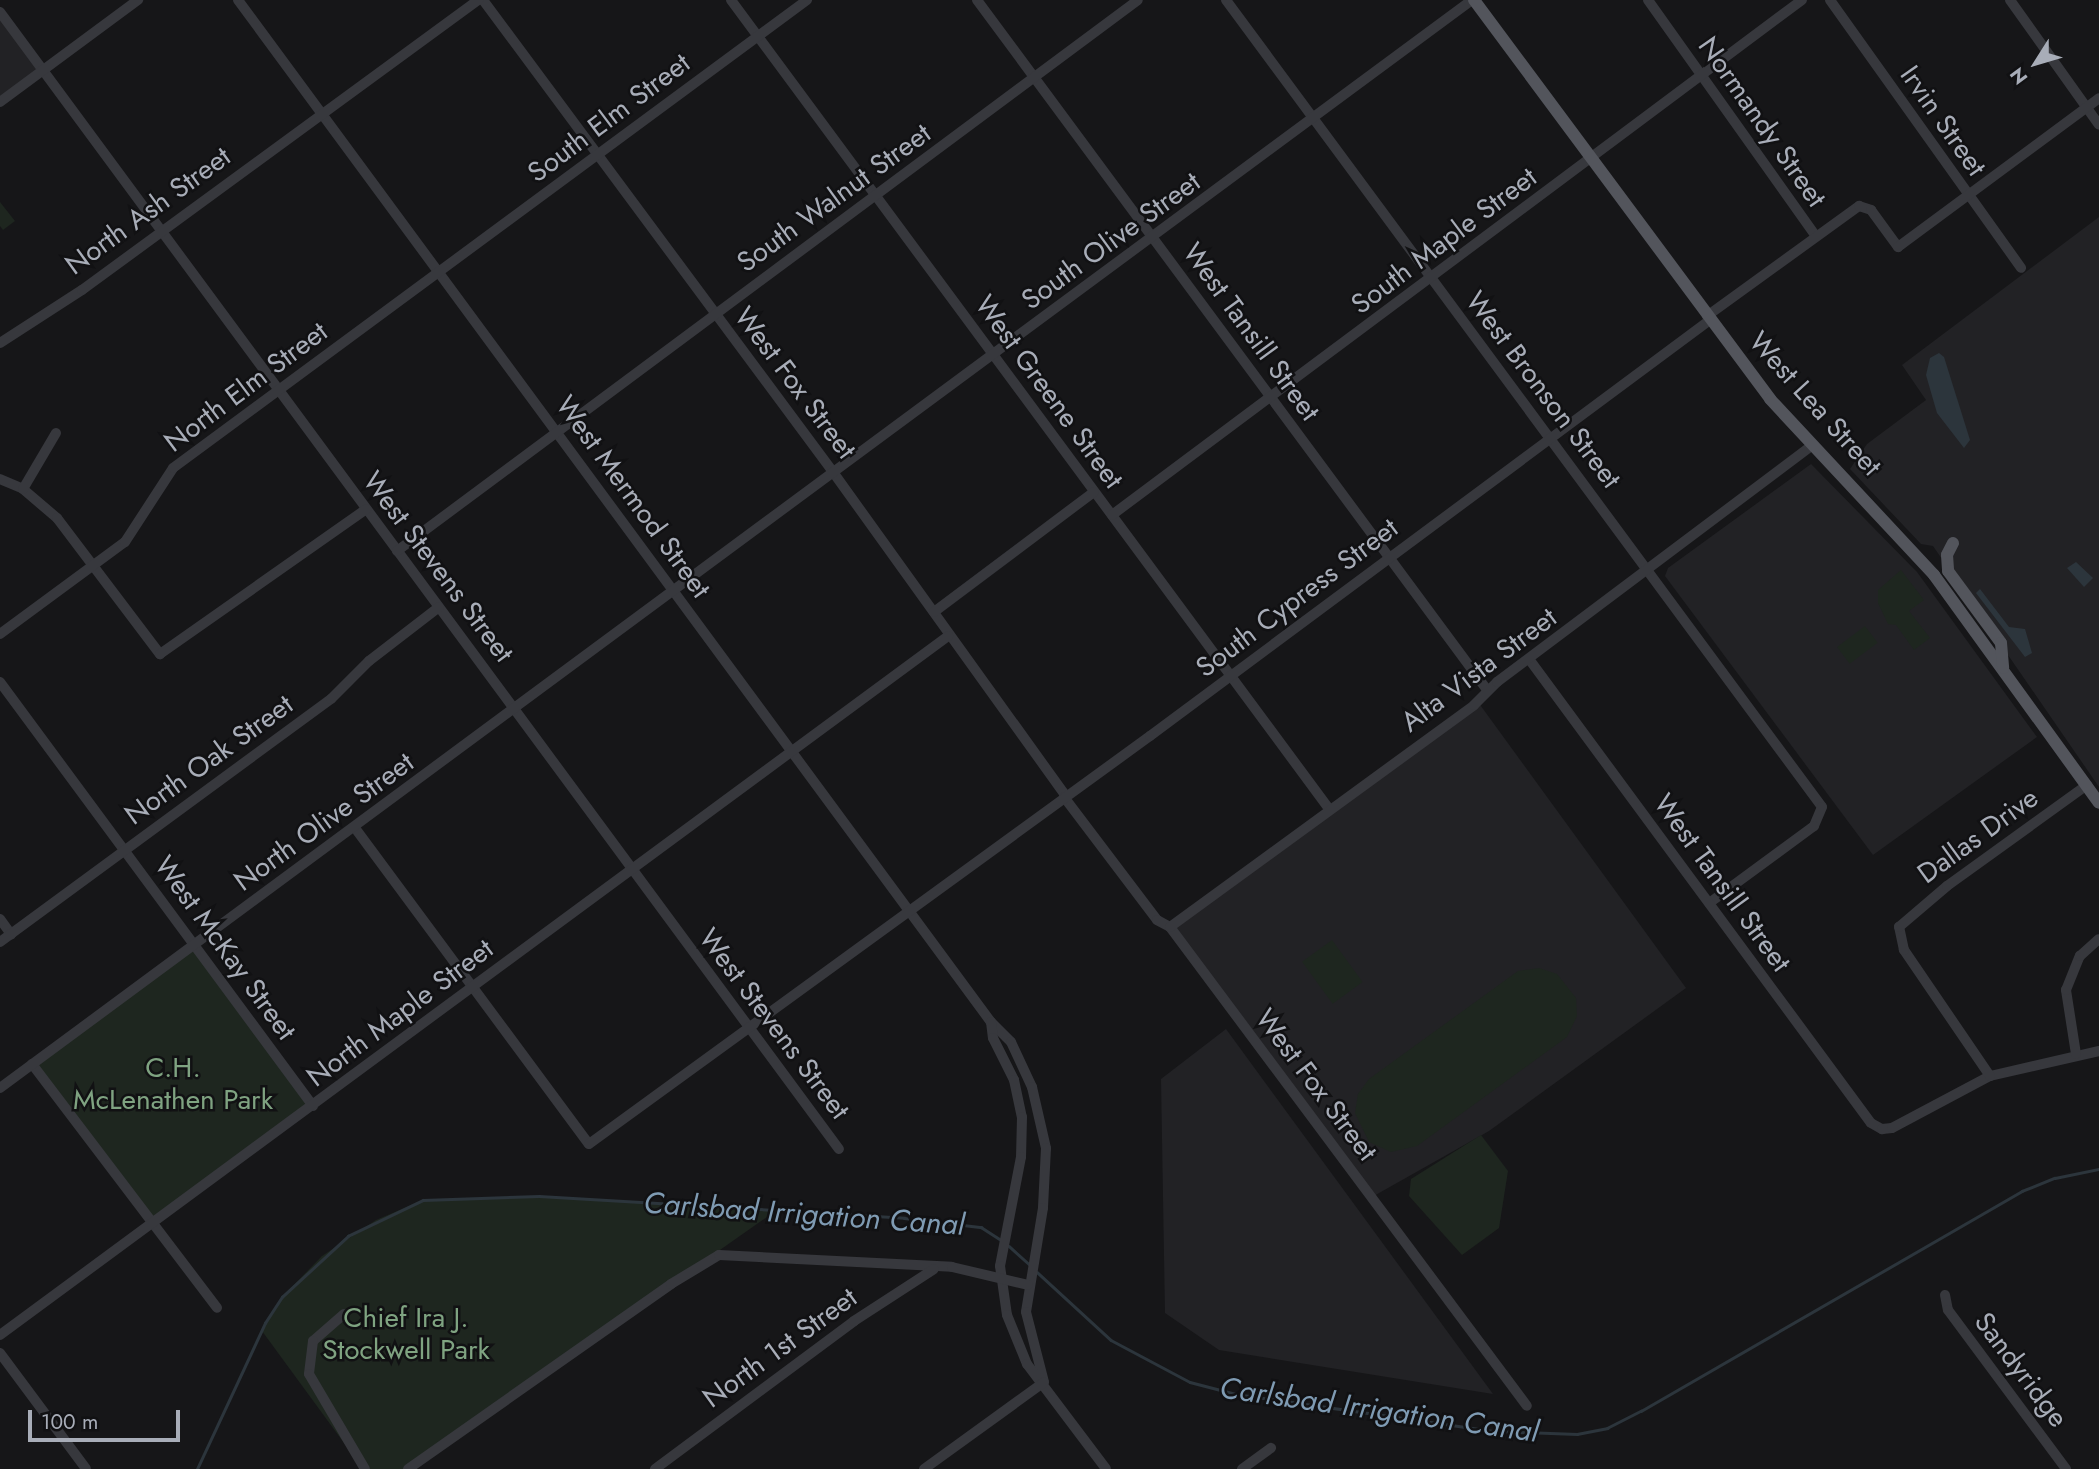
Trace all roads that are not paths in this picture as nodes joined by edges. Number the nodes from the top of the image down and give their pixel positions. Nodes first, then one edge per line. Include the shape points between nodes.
1 (138, 0) edge
2 (238, 0) edge
3 (478, 0) edge
4 (484, 0) edge
5 (731, 0) edge
6 (807, 0) edge
7 (978, 0) edge
8 (1138, 0) edge
9 (1226, 0) edge
10 (1473, 0) edge
11 (1648, 0) edge
12 (1801, 0) edge
13 (1830, 0) edge
14 (2010, 0) edge
15 (0, 12) edge
16 (757, 36) junction
17 (43, 70) junction
18 (1700, 75) junction
19 (1035, 78) junction
20 (2099, 98) edge
21 (0, 102) edge
22 (2087, 107) junction
23 (322, 115) junction
24 (1314, 118) junction
25 (2099, 125) edge
26 (597, 154) junction
27 (1590, 158) junction
28 (876, 195) junction
29 (1968, 195) junction
30 (161, 231) junction
31 (1816, 236) junction
32 (1154, 238) junction
33 (2021, 268) dead end
34 (439, 272) junction
35 (1432, 279) junction
36 (716, 314) junction
37 (1708, 318) junction
38 (0, 343) edge
39 (993, 355) junction
40 (277, 391) junction
41 (1271, 397) junction
42 (557, 432) junction
43 (56, 433) dead end
44 (1549, 439) junction
45 (1813, 445) junction
46 (833, 471) junction
47 (0, 479) edge
48 (23, 489) junction
49 (1094, 492) junction
50 (366, 509) junction
51 (1112, 515) junction
52 (1953, 543) dead end
53 (397, 551) junction
54 (1389, 557) junction
55 (93, 566) junction
56 (1649, 570) junction
57 (673, 591) junction
58 (439, 607) junction
59 (934, 612) junction
60 (0, 634) edge
61 (948, 636) junction
62 (1528, 659) junction
63 (2003, 668) junction
64 (1231, 676) junction
65 (0, 682) edge
66 (1488, 691) junction
67 (515, 709) junction
68 (793, 752) junction
69 (2087, 785) junction
70 (1065, 796) junction
71 (2099, 803) edge
72 (1330, 810) junction
73 (355, 828) junction
74 (124, 850) junction
75 (631, 870) junction
76 (1709, 903) junction
77 (911, 912) junction
78 (0, 919) edge
79 (1170, 927) junction
80 (11, 934) junction
81 (2099, 939) edge
82 (0, 942) edge
83 (194, 946) junction
84 (472, 987) junction
85 (991, 1022) junction
86 (748, 1027) junction
87 (2099, 1051) edge
88 (2076, 1054) junction
89 (32, 1064) junction
90 (1990, 1076) junction
91 (0, 1088) edge
92 (313, 1106) junction
93 (839, 1149) dead end
94 (154, 1223) junction
95 (934, 1269) junction
96 (1000, 1279) junction
97 (1028, 1285) junction
98 (1945, 1295) dead end
99 (217, 1308) dead end
100 (344, 1314) dead end
101 (0, 1335) edge
102 (0, 1353) edge
103 (1044, 1382) junction
104 (1527, 1406) dead end
105 (1271, 1448) dead end
106 (86, 1469) edge
107 (365, 1469) edge
108 (408, 1469) edge
109 (655, 1469) edge
110 (924, 1469) edge
111 (1106, 1469) edge
112 (1242, 1469) edge
113 (2066, 1469) edge

1 - 17 street
2 - 23 street, West Mermod Street
3 - 23 street, North Ash Street
4 - 26 street, West Fox Street
5 - 16 street, West Greene Street
6 - 16 street, South Elm Street
7 - 19 street, West Tansill Street
8 - 19 street, South Walnut Street
9 - 24 street, West Bronson Street
10 - 24 street, South Olive Street
10 - 27 main road, West Lea Street
11 - 18 street, Normandy Street
12 - 18 street, South Maple Street
13 - 29 street, Irvin Street
14 - 22 street
15 - 17 street, West Stevens Street
16 - 26 street, South Elm Street
16 - 28 street, West Greene Street
17 - 21 street
17 - 30 street, West Stevens Street
18 - 27 street, South Maple Street
18 - 31 street, Normandy Street
19 - 28 street, South Walnut Street
19 - 32 street, West Tansill Street
20 - 22 street, South Cypress Street
22 - 25 street
22 - 29 street, South Cypress Street
23 - 30 street, North Ash Street
23 - 34 street, West Mermod Street
24 - 32 street, South Olive Street
24 - 35 street, West Bronson Street
26 - 34 street, South Elm Street
26 - 36 street, West Fox Street
27 - 35 street, South Maple Street
27 - 37 main road, West Lea Street
28 - 36 street, South Walnut Street
28 - 39 street, West Greene Street
29 - 31 street, South Cypress Street via 1898,247 1864,206 1852,209
29 - 33 street, Irvin Street
30 - 38 street, North Ash Street
30 - 40 street, West Stevens Street
31 - 37 street, South Cypress Street
32 - 39 street, South Olive Street
32 - 41 street, West Tansill Street
34 - 40 street, North Elm Street
34 - 42 street, West Mermod Street
35 - 41 street, South Maple Street
35 - 44 street, West Bronson Street
36 - 42 street, South Walnut Street
36 - 46 street, West Fox Street
37 - 44 street, South Cypress Street
37 - 45 main road, West Lea Street via 1770,399
39 - 46 street, South Olive Street
39 - 49 street, West Greene Street
40 - 50 street, West Stevens Street
40 - 55 street, North Elm Street via 173,468 125,542
41 - 51 street, South Maple Street
41 - 54 street, West Tansill Street
42 - 53 street, South Walnut Street
42 - 57 street, West Mermod Street
43 - 48 street
44 - 54 street, South Cypress Street
44 - 56 street, West Bronson Street
45 - 56 street, Alta Vista Street
45 - 63 main road, West Lea Street via 1919,557
46 - 57 street, South Olive Street
46 - 59 street, West Fox Street
47 - 48 street
48 - 55 street via 57,518
49 - 51 street, West Greene Street
49 - 59 street
50 - 53 street, West Stevens Street
50 - 55 street via 160,654
51 - 64 street, West Greene Street
52 - 63 main road via 1947,555 1948,571 2001,643
53 - 58 street, West Stevens Street
54 - 64 street, South Cypress Street
54 - 66 street, West Tansill Street
55 - 60 street, North Elm Street
56 - 62 street, Alta Vista Street
56 - 76 street, West Bronson Street via 1822,807 1814,826
57 - 67 street, North Olive Street
57 - 68 street, West Mermod Street
58 - 67 street, West Stevens Street
58 - 74 street, North Oak Street via 369,661 331,699
59 - 61 street, West Fox Street
61 - 68 street
61 - 70 street, West Fox Street
62 - 66 street, Alta Vista Street
62 - 76 street, West Tansill Street
63 - 69 main road, West Lea Street
64 - 70 street, South Cypress Street
64 - 72 street, West Greene Street
65 - 74 street, West McKay Street
66 - 72 street, Alta Vista Street
67 - 73 street, North Olive Street
67 - 75 street, West Stevens Street
68 - 75 street, North Maple Street
68 - 77 street, West Mermod Street
69 - 71 main road, West Lea Street
69 - 90 street, Dallas Drive via 1899,927 1904,950
70 - 77 street, South Cypress Street
70 - 79 street, West Fox Street via 1157,920
72 - 79 street, Alta Vista Street
73 - 83 street, North Olive Street
73 - 84 street
74 - 80 street, North Oak Street
74 - 83 street, West McKay Street
75 - 84 street, North Maple Street
75 - 86 street, West Stevens Street
76 - 90 street, West Tansill Street via 1857,1105 1882,1129
77 - 85 street, West Mermod Street
77 - 86 street, South Cypress Street
78 - 80 street
79 - 104 street, West Fox Street
80 - 82 street, North Oak Street
81 - 88 street via 2080,956 2067,982
83 - 89 street, North Olive Street
83 - 92 street, West McKay Street
84 - 86 street, South Cypress Street via 589,1144
84 - 92 street, North Maple Street
85 - 96 street via 993,1038 1014,1080 1022,1117 1021,1157 1005,1228
85 - 97 street via 1003,1031 1020,1059 1043,1129 1044,1194
86 - 93 street, West Stevens Street
87 - 88 street
88 - 90 street
89 - 91 street, North Olive Street
89 - 94 street
92 - 94 street, North Maple Street
94 - 99 street
94 - 101 street, North Maple Street
95 - 96 street via 952,1267
95 - 108 street via 719,1255
95 - 109 street, North 1st Street via 854,1321
96 - 97 street
96 - 103 street via 1016,1342
97 - 103 street via 1026,1321
98 - 113 street, Sandyridge via 1948,1310
100 - 107 street via 313,1341 309,1374
102 - 106 street
103 - 110 street
103 - 111 street
105 - 112 street

